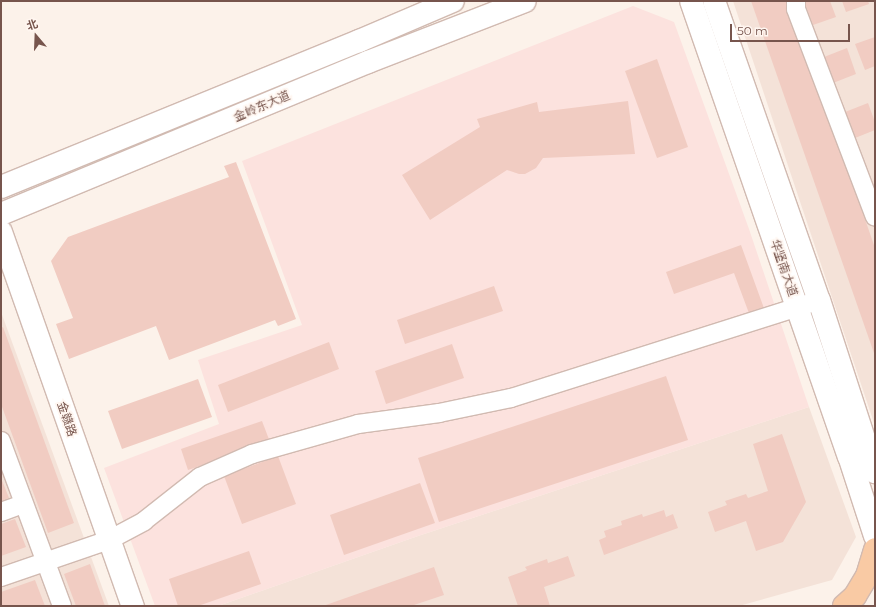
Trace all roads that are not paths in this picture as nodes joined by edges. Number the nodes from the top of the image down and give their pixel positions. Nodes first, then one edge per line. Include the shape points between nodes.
1 (453, 1) edge
2 (525, 1) edge
3 (714, 1) edge
4 (796, 1) edge
5 (690, 3) edge
6 (359, 41) junction
7 (368, 62) junction
8 (1, 187) edge
9 (1, 214) edge
10 (875, 217) edge
11 (1, 232) edge
12 (819, 300) junction
13 (798, 307) junction
14 (3, 450) edge
15 (875, 472) edge
16 (23, 504) junction
17 (1, 512) edge
18 (875, 536) edge
19 (109, 540) junction
20 (875, 549) edge
21 (46, 562) junction
22 (1, 577) edge
23 (62, 606) edge
24 (133, 606) edge
25 (844, 606) edge

1 - 6 main road, 金岭东大道
2 - 7 main road, 金岭东大道
3 - 12 main road, 华坚南大道
4 - 10 street via 796,9
5 - 13 main road, 华坚南大道
6 - 7 main road
6 - 8 main road, 金岭东大道
7 - 9 main road, 金岭东大道
11 - 19 main road, 金赣路
12 - 13 street
12 - 15 main road, 华坚南大道
13 - 18 main road, 华坚南大道
13 - 19 street via 511,398 439,413 358,424 252,454 200,477 144,521
14 - 16 street
16 - 17 street
16 - 21 street
19 - 21 street
19 - 24 main road, 金赣路
20 - 25 main road via 867,576 855,596
21 - 22 street
21 - 23 street

